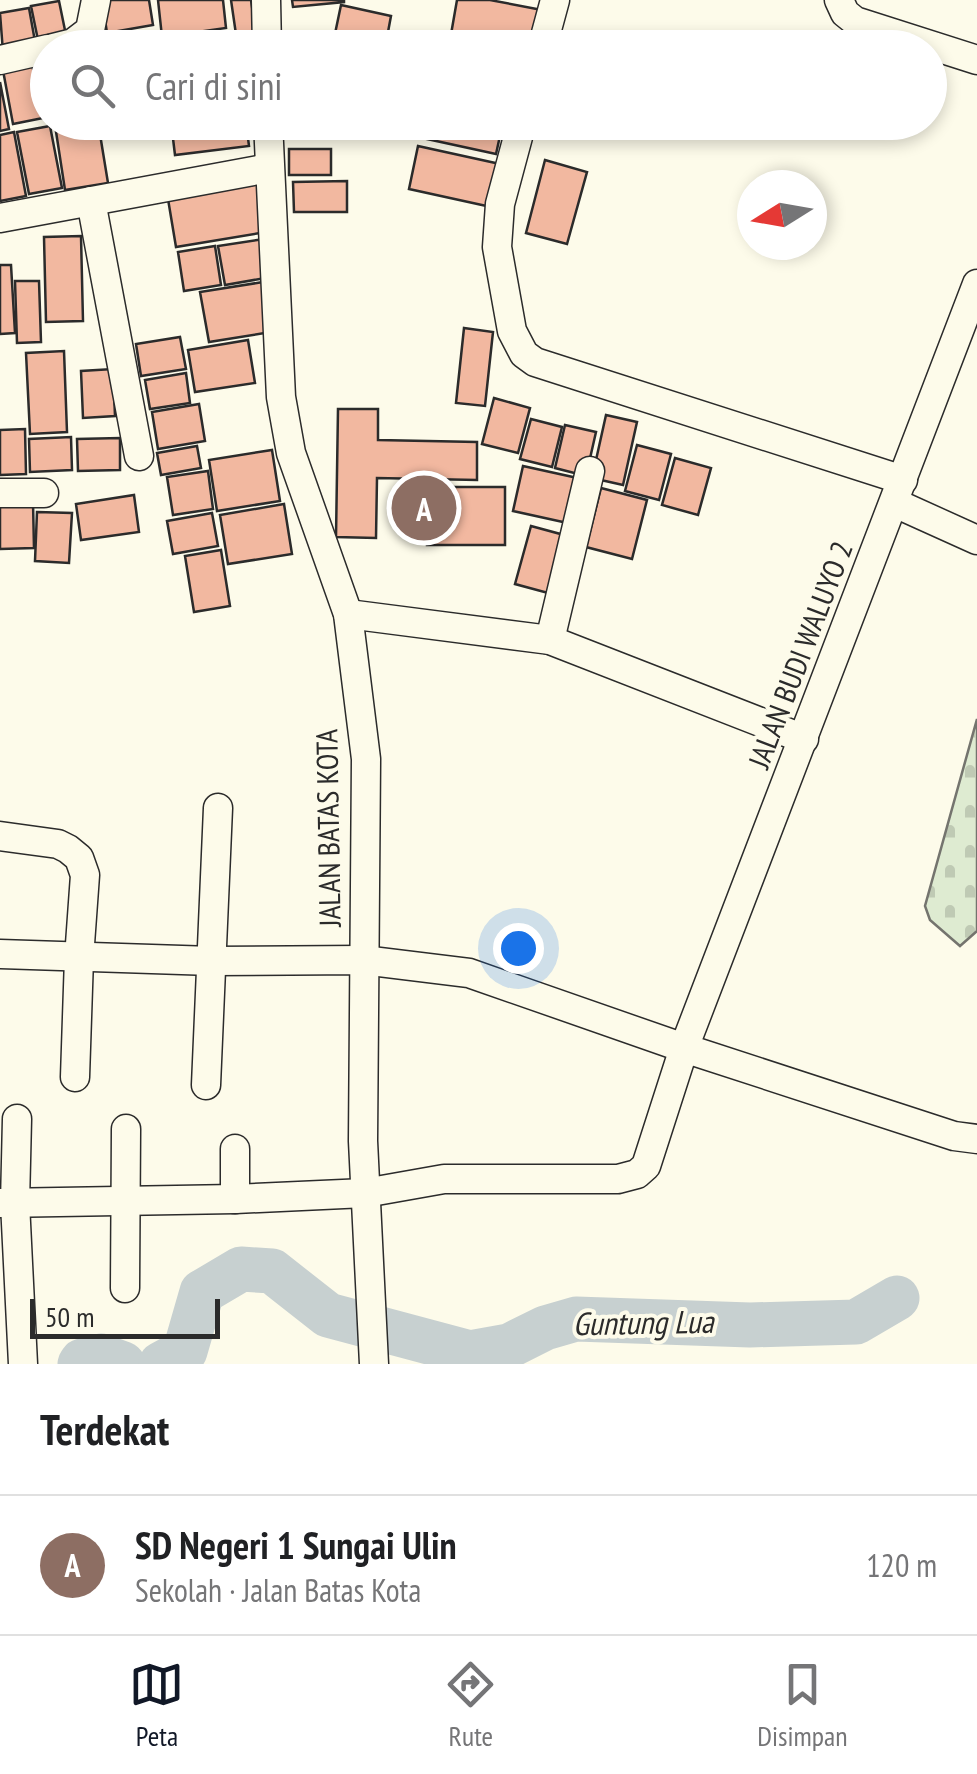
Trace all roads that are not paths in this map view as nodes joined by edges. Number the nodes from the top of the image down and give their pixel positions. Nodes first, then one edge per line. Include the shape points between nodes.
1 (96, 0) edge
2 (266, 0) edge
3 (555, 0) edge
4 (839, 0) edge
5 (90, 30) edge
6 (267, 30) edge
7 (547, 30) edge
8 (883, 30) edge
9 (947, 50) edge
10 (30, 53) edge
11 (0, 60) edge
12 (977, 60) edge
13 (268, 140) edge
14 (517, 140) edge
15 (269, 168) junction
16 (91, 201) junction
17 (0, 218) edge
18 (977, 284) edge
19 (139, 456) dead end
20 (590, 471) dead end
21 (899, 491) junction
22 (0, 493) edge
23 (44, 493) dead end
24 (977, 540) edge
25 (348, 614) junction
26 (550, 640) junction
27 (804, 739) junction
28 (218, 808) dead end
29 (0, 836) edge
30 (0, 954) edge
31 (79, 958) junction
32 (363, 960) junction
33 (212, 961) junction
34 (684, 1048) junction
35 (74, 1077) dead end
36 (206, 1085) dead end
37 (17, 1119) dead end
38 (126, 1129) dead end
39 (977, 1138) edge
40 (235, 1149) dead end
41 (364, 1193) junction
42 (235, 1199) junction
43 (125, 1202) junction
44 (8, 1203) edge
45 (125, 1288) dead end
46 (23, 1364) edge
47 (374, 1364) edge

1 - 5 street
2 - 6 street
3 - 7 street
4 - 8 street via 855,21
9 - 12 street
10 - 11 street
13 - 15 street, JALAN BATAS KOTA
14 - 21 street via 496,247 512,331 524,354
15 - 16 street
15 - 25 street, JALAN BATAS KOTA via 281,397 291,453
16 - 17 street
16 - 19 street
18 - 21 street, JALAN BUDI WALUYO 2
20 - 26 street
21 - 24 street
21 - 27 street, JALAN BUDI WALUYO 2
22 - 23 street
25 - 26 street
25 - 32 street, JALAN BATAS KOTA via 366,759
26 - 27 street
27 - 34 street, JALAN BUDI WALUYO 2
28 - 33 street
29 - 31 street via 58,844 78,858 85,874
30 - 31 street
31 - 33 street
31 - 35 street
32 - 33 street
32 - 34 street via 469,973
32 - 41 street, JALAN BATAS KOTA
33 - 36 street
34 - 39 street
34 - 41 street, JALAN BUDI WALUYO 2 via 646,1166 636,1174 444,1179
37 - 44 street
38 - 43 street
40 - 42 street
41 - 42 street
41 - 47 street, JALAN BATAS KOTA
42 - 43 street
43 - 44 street
43 - 45 street
44 - 46 street

